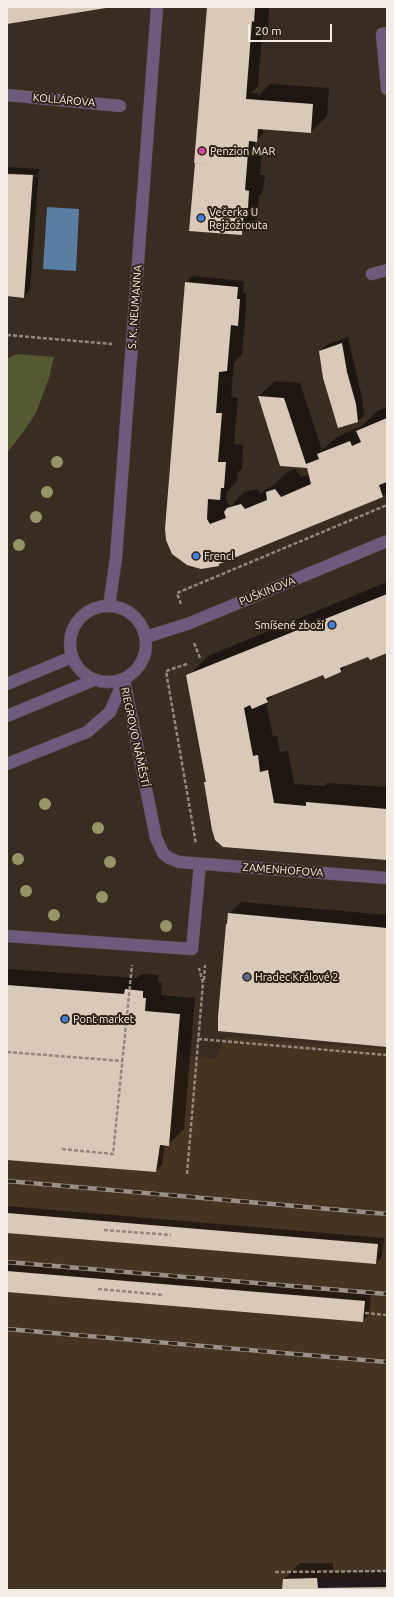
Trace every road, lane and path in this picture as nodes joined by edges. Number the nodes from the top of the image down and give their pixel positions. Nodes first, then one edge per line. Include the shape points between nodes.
1 (157, 7) edge
2 (387, 33) edge
3 (387, 89) edge
4 (7, 95) edge
5 (120, 106) dead end
6 (387, 270) edge
7 (372, 274) dead end
8 (7, 335) edge
9 (132, 346) junction
10 (387, 505) edge
11 (387, 541) edge
12 (177, 593) dead end
13 (109, 606) junction
14 (146, 638) junction
15 (72, 657) junction
16 (187, 664) dead end
17 (94, 680) junction
18 (124, 680) junction
19 (7, 684) edge
20 (7, 716) edge
21 (7, 764) edge
22 (179, 862) joint
23 (200, 864) junction
24 (387, 878) edge
25 (7, 936) edge
26 (192, 949) junction
27 (130, 990) dead end
28 (198, 1039) junction
29 (7, 1052) edge
30 (387, 1055) edge
31 (123, 1061) junction
32 (62, 1149) dead end
33 (187, 1174) dead end
34 (104, 1230) dead end
35 (171, 1235) dead end
36 (98, 1289) dead end
37 (164, 1294) dead end
38 (365, 1313) dead end
39 (387, 1315) edge
40 (387, 1571) edge
41 (275, 1572) dead end

1 - 9 street, S. K. NEUMANNA
2 - 3 street via 382,34
4 - 5 street, KOLLÁROVA
6 - 7 street
8 - 9 path
9 - 13 street, S. K. NEUMANNA via 116,558
10 - 12 path
11 - 14 street, PUŠKINOVA
13 - 14 street via 131,613 139,622
13 - 15 street via 97,607 77,622 70,645
14 - 18 street via 145,657 139,668
15 - 17 street via 77,667
15 - 19 street
16 - 23 path via 166,671
17 - 18 street via 106,683
17 - 20 street
18 - 21 street, RIEGROVO NÁMĚSTÍ via 110,712 87,732
18 - 22 street, RIEGROVO NÁMĚSTÍ via 156,838 163,852
22 - 23 street, ZAMENHOFOVA
23 - 24 street, ZAMENHOFOVA
23 - 26 street
25 - 26 street
26 - 28 path via 203,983
27 - 31 path
28 - 30 path
28 - 33 path
29 - 31 path
31 - 32 path via 113,1154
34 - 35 path
36 - 37 path
38 - 39 path
40 - 41 path

